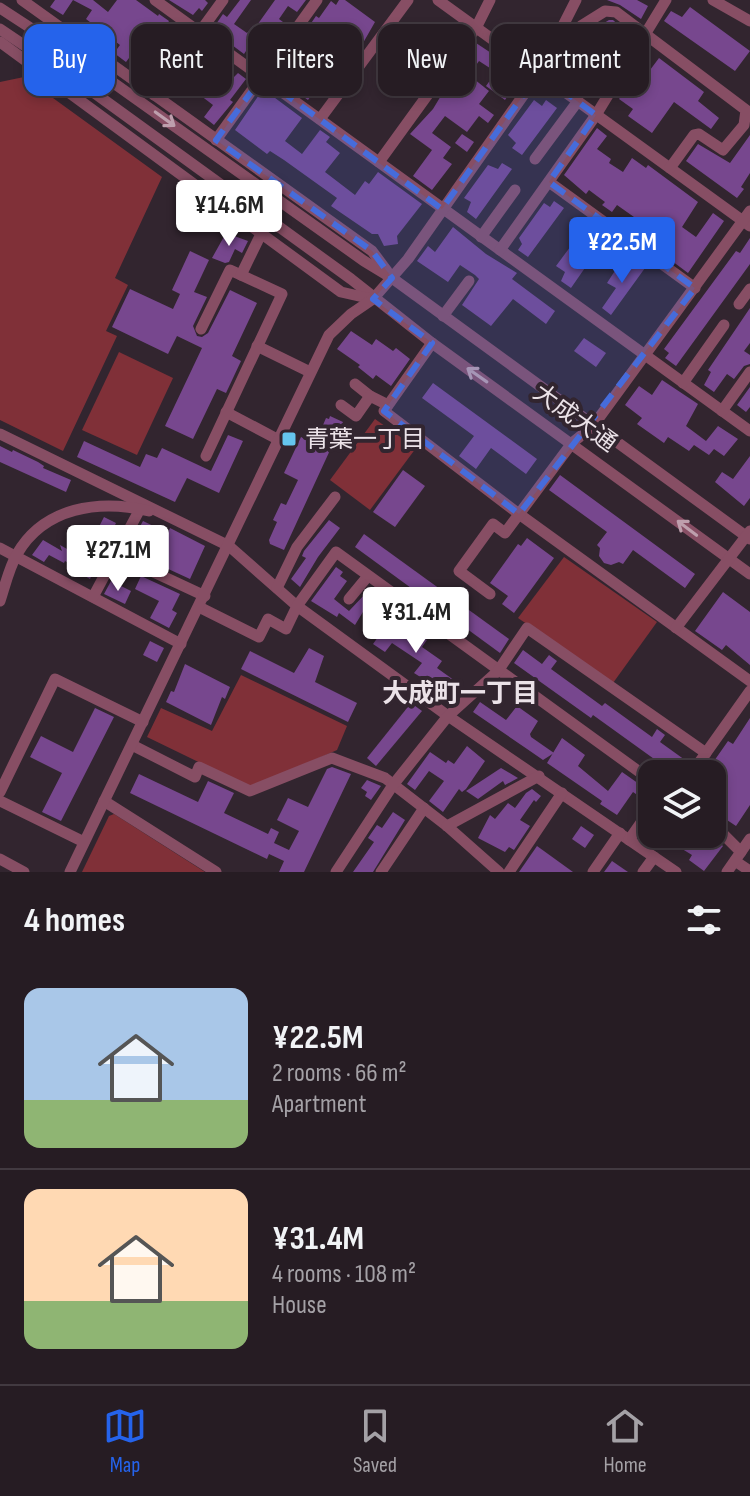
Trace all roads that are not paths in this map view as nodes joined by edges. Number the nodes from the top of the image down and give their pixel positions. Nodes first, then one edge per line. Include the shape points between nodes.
1 (8, 0) edge
2 (22, 0) edge
3 (155, 0) edge
4 (223, 0) edge
5 (317, 0) edge
6 (408, 0) edge
7 (438, 0) edge
8 (490, 0) edge
9 (576, 0) edge
10 (666, 0) edge
11 (713, 0) edge
12 (0, 8) edge
13 (0, 18) edge
14 (750, 21) edge
15 (187, 24) edge
16 (206, 24) edge
17 (300, 24) edge
18 (564, 24) edge
19 (584, 24) edge
20 (632, 24) edge
21 (476, 28) junction
22 (0, 29) edge
23 (649, 29) edge
24 (649, 36) edge
25 (491, 39) edge
26 (0, 42) edge
27 (131, 78) edge
28 (155, 96) edge
29 (248, 96) edge
30 (288, 96) edge
31 (523, 96) edge
32 (571, 96) edge
33 (608, 96) edge
34 (578, 101) junction
35 (596, 115) junction
36 (320, 119) junction
37 (216, 140) junction
38 (535, 159) dead end
39 (379, 162) junction
40 (670, 168) junction
41 (549, 182) junction
42 (515, 190) dead end
43 (442, 209) junction
44 (748, 219) edge
45 (262, 232) junction
46 (481, 237) junction
47 (500, 250) junction
48 (241, 275) junction
49 (392, 278) junction
50 (469, 281) dead end
51 (695, 288) junction
52 (750, 289) edge
53 (373, 299) junction
54 (739, 304) dead end
55 (443, 316) junction
56 (724, 325) dead end
57 (201, 329) dead end
58 (432, 343) junction
59 (257, 346) junction
60 (646, 356) junction
61 (310, 372) junction
62 (750, 372) edge
63 (683, 383) junction
64 (355, 384) dead end
65 (370, 396) junction
66 (341, 405) dead end
67 (388, 405) junction
68 (722, 411) junction
69 (226, 412) junction
70 (593, 426) junction
71 (750, 431) edge
72 (0, 434) edge
73 (279, 440) junction
74 (572, 443) junction
75 (206, 456) dead end
76 (106, 483) junction
77 (335, 497) dead end
78 (105, 506) junction
79 (140, 509) junction
80 (519, 514) junction
81 (165, 515) junction
82 (749, 535) edge
83 (229, 546) junction
84 (0, 548) edge
85 (117, 555) junction
86 (16, 556) junction
87 (728, 558) junction
88 (750, 574) edge
89 (368, 576) junction
90 (3, 582) edge
91 (277, 588) junction
92 (490, 594) dead end
93 (93, 597) junction
94 (349, 599) dead end
95 (0, 601) edge
96 (202, 602) junction
97 (297, 606) junction
98 (676, 628) junction
99 (181, 644) junction
100 (498, 671) junction
101 (750, 681) edge
102 (750, 691) edge
103 (448, 716) junction
104 (143, 722) junction
105 (132, 745) junction
106 (706, 753) junction
107 (701, 760) edge
108 (638, 771) edge
109 (539, 776) junction
110 (393, 785) junction
111 (0, 792) edge
112 (562, 793) junction
113 (0, 801) edge
114 (104, 801) junction
115 (424, 808) junction
116 (638, 823) edge
117 (447, 826) junction
118 (625, 837) junction
119 (750, 839) edge
120 (726, 841) edge
121 (84, 842) junction
122 (654, 857) junction
123 (738, 857) junction
124 (0, 859) edge
125 (750, 871) edge
126 (24, 872) edge
127 (70, 872) edge
128 (216, 872) edge
129 (336, 872) edge
130 (381, 872) edge
131 (499, 872) edge
132 (509, 872) edge
133 (593, 872) edge
134 (643, 872) edge
135 (676, 872) edge
136 (727, 872) edge

1 - 13 street
2 - 27 street
3 - 15 street
4 - 16 street
5 - 17 street
6 - 36 street
7 - 21 street
8 - 21 street
9 - 18 street
10 - 23 street
11 - 14 street
12 -> 49 street
19 - 20 street via 605,11
21 - 25 street
21 - 39 street
22 - 53 street, 大成大通
24 - 40 street via 746,110 744,125 723,150 694,135
26 - 45 street
28 - 37 street
29 - 37 street
30 - 36 street
31 - 43 street
32 - 34 street
33 - 35 street
34 - 35 street
34 - 38 street
35 - 40 street
35 - 41 street
36 - 39 street
37 - 49 street via 372,251
39 - 43 street
40 - 44 street
41 - 47 street
41 - 51 street
42 - 46 street
43 - 46 street
43 - 49 street
44 - 51 street
45 - 48 street
45 - 53 street via 341,292
46 - 47 street
47 - 60 street
48 - 57 street via 230,270
48 - 59 street via 282,294
49 - 53 street
49 - 55 street, 大成大通
50 - 55 street
51 - 60 street
52 - 54 street
53 - 58 street, 大成大通
53 - 61 street via 329,335
55 - 70 street, 大成大通
56 - 63 street
58 - 67 street
74 -> 58 street, 大成大通
59 - 61 street
59 - 69 street
60 - 63 street
60 - 70 street
61 - 73 street
62 - 68 street
63 - 68 street
64 - 65 street
65 - 66 street via 356,416
65 - 67 street
67 - 80 street via 384,411
68 - 71 street
69 - 73 street
69 - 75 street
70 - 74 street
70 - 82 street, 大成大通
72 - 76 street
73 - 83 street
74 - 80 street
87 -> 74 street, 大成大通
76 - 78 street
76 - 81 street
77 - 91 street via 297,547
78 - 79 street
78 - 86 street via 54,517
79 - 81 street
79 - 85 street
80 - 92 street via 505,533 493,524 459,571
80 - 98 street
81 - 83 street
82 - 87 street
83 - 91 street
83 - 96 street
84 - 86 street
85 - 93 street
85 - 96 street
86 - 90 street
86 - 93 street
87 - 88 street, 大成大通
87 - 98 street
89 - 94 street
89 - 97 street via 336,552
89 - 100 street
90 - 95 street
91 - 97 street
93 - 99 street
96 - 97 street via 259,637 268,619 286,629
96 - 99 street
97 - 103 street
98 - 101 street
99 - 104 street
100 - 103 street
100 - 106 street via 527,628
100 - 108 street
102 - 106 street
103 - 109 street
103 - 110 street
104 - 105 street
104 - 111 street via 55,679
105 - 110 street via 195,777 199,767 250,791 332,758
105 - 114 street
106 - 107 street
109 - 112 street
109 - 117 street
110 - 115 street
110 - 129 street
112 - 118 street
112 - 132 street
113 - 121 street
114 - 121 street
114 - 128 street
115 - 117 street
115 - 130 street
116 - 118 street
117 - 131 street
118 - 122 street
118 - 133 street
119 - 123 street
120 - 123 street
121 - 127 street
122 - 134 street
122 - 135 street
123 - 125 street
123 - 136 street
124 - 126 street

